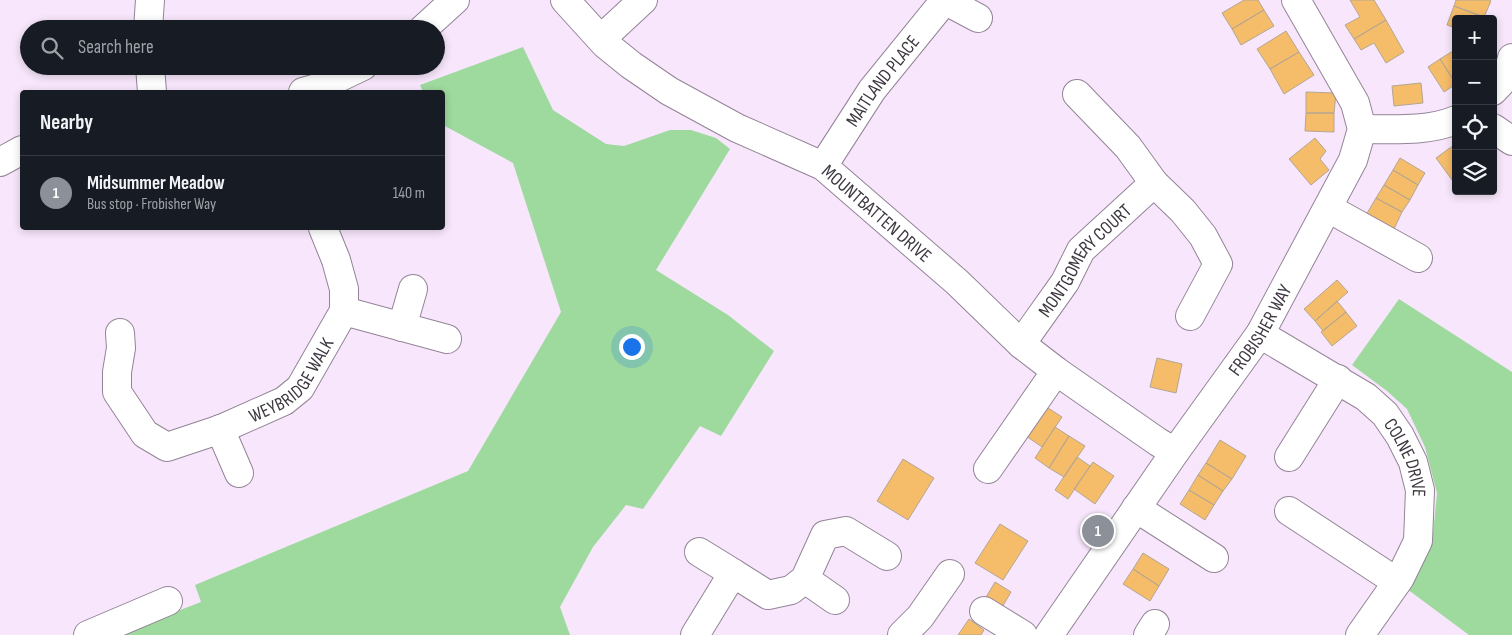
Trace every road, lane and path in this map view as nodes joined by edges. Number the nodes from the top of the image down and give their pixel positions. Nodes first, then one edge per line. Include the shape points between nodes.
1 (150, 0) edge
2 (455, 0) edge
3 (565, 0) edge
4 (644, 0) edge
5 (945, 0) edge
6 (1296, 0) edge
7 (978, 18) dead end
8 (149, 20) edge
9 (433, 20) edge
10 (601, 39) junction
11 (1512, 58) edge
12 (151, 75) edge
13 (344, 75) edge
14 (1497, 87) edge
15 (152, 90) edge
16 (310, 90) edge
17 (1077, 94) dead end
18 (1452, 122) edge
19 (1362, 129) junction
20 (1497, 131) edge
21 (1512, 141) edge
22 (20, 151) edge
23 (0, 162) edge
24 (824, 166) junction
25 (1154, 183) junction
26 (1328, 208) junction
27 (324, 230) edge
28 (1418, 258) dead end
29 (413, 289) dead end
30 (344, 311) junction
31 (1190, 316) dead end
32 (402, 327) junction
33 (120, 334) dead end
34 (1260, 334) junction
35 (447, 339) dead end
36 (1021, 344) junction
37 (1056, 372) junction
38 (1338, 379) junction
39 (220, 429) junction
40 (1176, 452) junction
41 (1289, 457) dead end
42 (988, 469) dead end
43 (239, 473) dead end
44 (1136, 508) junction
45 (1289, 511) dead end
46 (699, 552) dead end
47 (887, 556) dead end
48 (1214, 558) dead end
49 (733, 573) junction
50 (950, 574) dead end
51 (805, 578) junction
52 (1397, 582) junction
53 (835, 600) dead end
54 (168, 602) dead end
55 (984, 611) dead end
56 (1364, 633) edge
57 (88, 635) edge
58 (695, 635) edge
59 (902, 635) edge
60 (1023, 635) edge
61 (1049, 635) edge

1 - 8 street
2 - 9 street
3 - 10 street, MOUNTBATTEN DRIVE
4 - 10 street
5 - 7 street, MAITLAND PLACE
5 - 24 street, MAITLAND PLACE via 872,90
6 - 19 street via 1355,102
10 - 24 street, MOUNTBATTEN DRIVE via 631,65 669,90 737,128
11 - 14 street via 1507,76
12 - 15 street
13 - 16 street
17 - 25 street via 1128,148
18 - 19 street via 1400,129
19 - 26 street, FROBISHER WAY via 1353,160
20 - 21 street
22 - 23 street
24 - 36 street, MOUNTBATTEN DRIVE via 957,282
25 - 31 street via 1203,236 1218,264
25 - 36 street, MONTGOMERY COURT via 1081,250 1065,282
26 - 28 street
26 - 34 street, FROBISHER WAY
27 - 30 street via 344,289
29 - 32 street
30 - 32 street
30 - 39 street, WEYBRIDGE WALK via 300,388 284,401
32 - 35 street
33 - 39 street, WEYBRIDGE WALK via 117,392 145,434 167,447
34 - 38 street, COLNE DRIVE
34 - 40 street, FROBISHER WAY
36 - 37 street, MOUNTBATTEN DRIVE
37 - 40 street, MOUNTBATTEN DRIVE
37 - 42 street
38 - 41 street
38 - 52 street, COLNE DRIVE via 1385,414 1413,462 1420,490 1418,541
39 - 43 street, WEYBRIDGE WALK
40 - 44 street, FROBISHER WAY
44 - 48 street
44 - 61 street, FROBISHER WAY
45 - 52 street
46 - 49 street
47 - 51 street via 846,531 825,535
49 - 51 street via 768,595 791,590
49 - 58 street
50 - 59 street via 920,617
51 - 53 street
52 - 56 street, COLNE DRIVE
54 - 57 street
55 - 60 street

